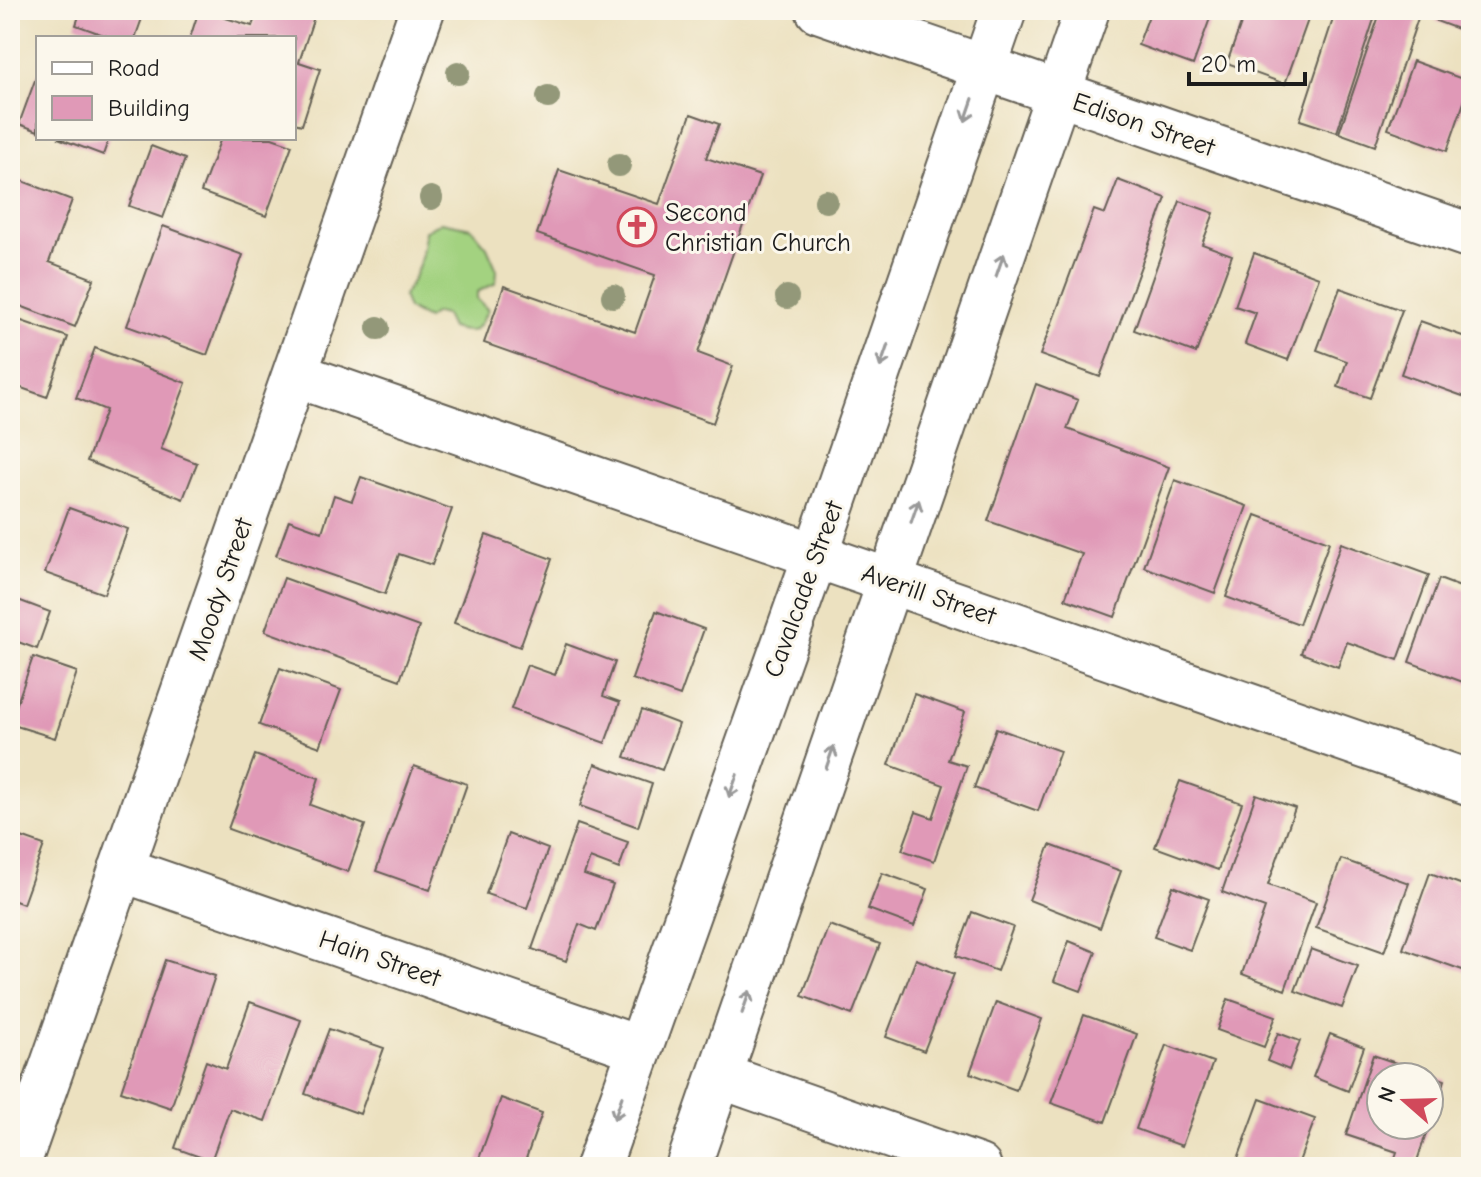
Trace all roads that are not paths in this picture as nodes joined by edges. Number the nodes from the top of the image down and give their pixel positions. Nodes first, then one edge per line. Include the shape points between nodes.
1 (422, 10) edge
2 (818, 10) edge
3 (1004, 10) edge
4 (1087, 10) edge
5 (984, 69) junction
6 (1058, 95) junction
7 (1471, 236) edge
8 (296, 375) junction
9 (816, 554) junction
10 (891, 580) junction
11 (1471, 783) edge
12 (121, 869) junction
13 (638, 1048) junction
14 (720, 1076) junction
15 (17, 1167) edge
16 (598, 1167) edge
17 (688, 1167) edge
18 (979, 1167) edge

1 - 8 street, Moody Street
2 - 5 street, Edison Street
3 - 5 street, Cavalcade Street
4 - 6 street
5 - 6 street, Edison Street
5 -> 9 street, Cavalcade Street
6 - 7 street, Edison Street
10 -> 6 street
8 - 9 street, Averill Street
8 - 12 street, Moody Street
9 - 10 street, Averill Street
9 -> 13 street, Cavalcade Street
10 - 11 street, Averill Street
14 -> 10 street
12 - 13 street, Hain Street
12 - 15 street, Moody Street
13 -> 16 street, Cavalcade Street
14 - 17 street
14 - 18 street

